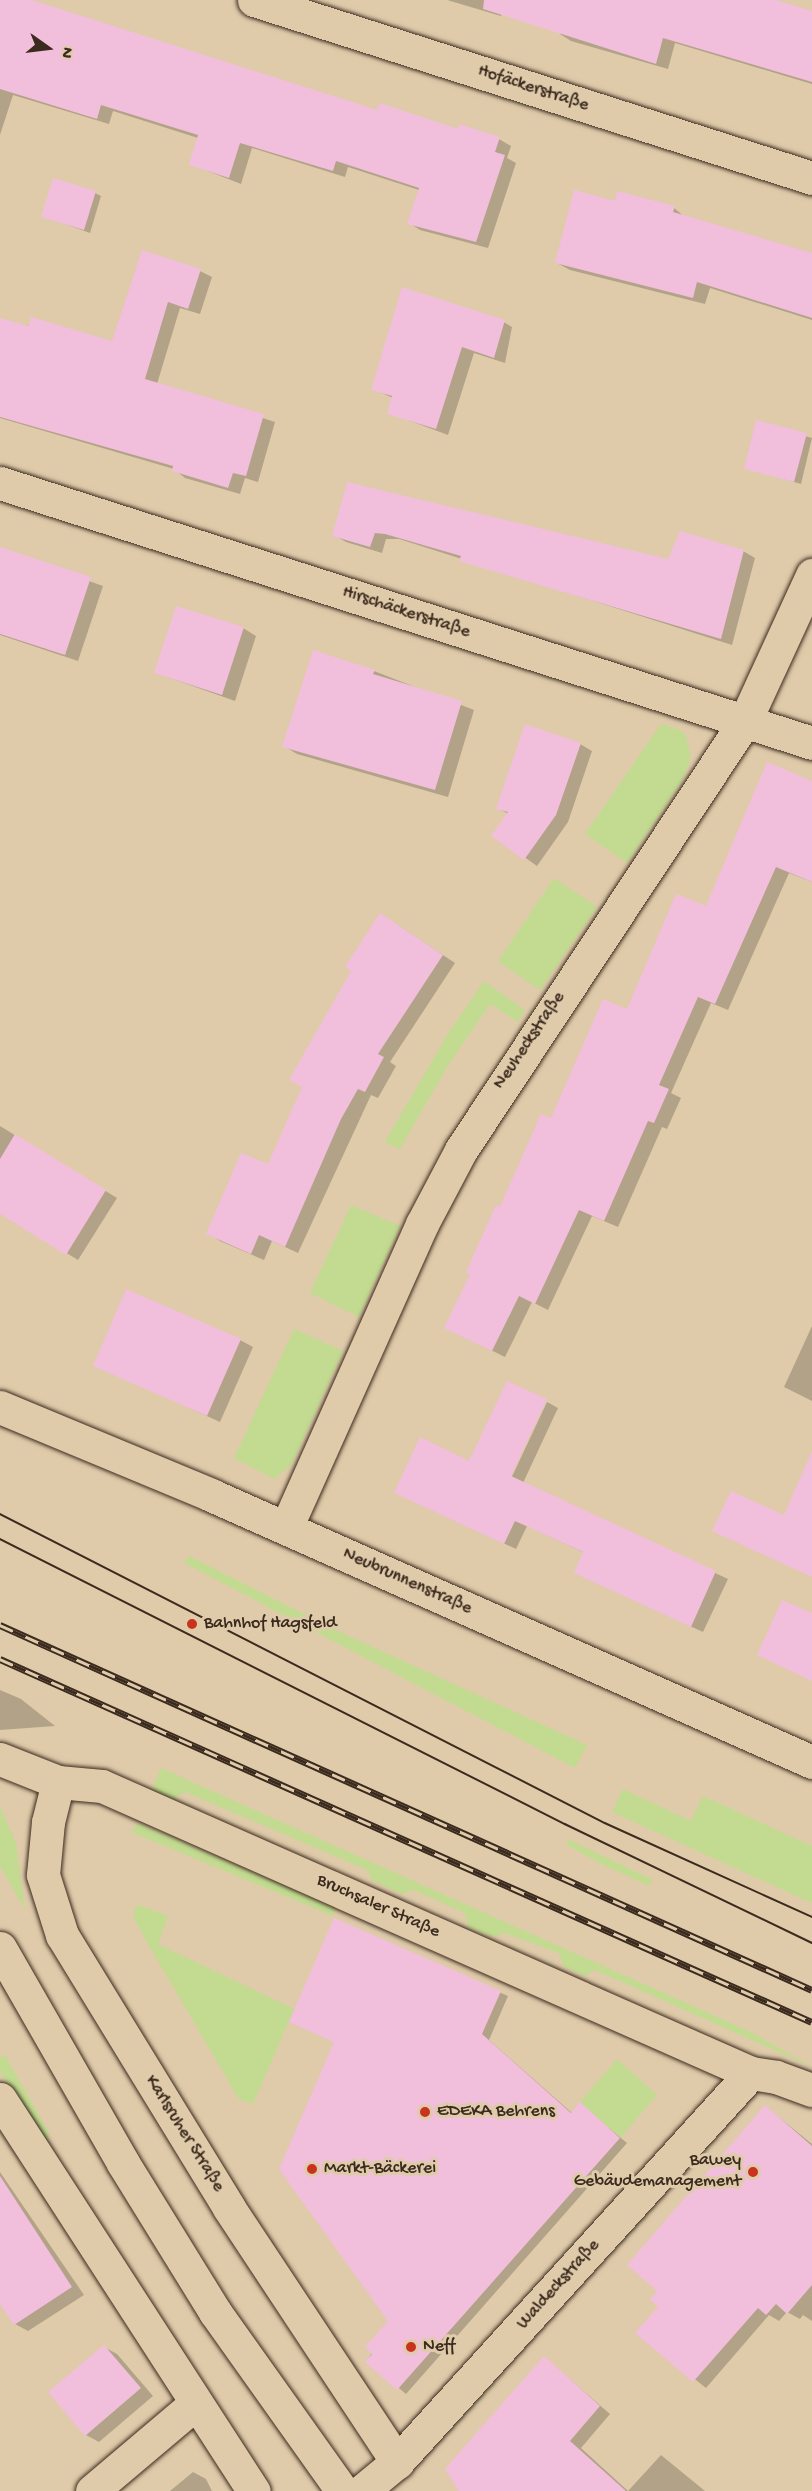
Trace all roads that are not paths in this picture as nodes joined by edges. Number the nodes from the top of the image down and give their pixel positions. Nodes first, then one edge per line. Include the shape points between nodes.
1 (254, 0) edge
2 (812, 178) edge
3 (0, 483) edge
4 (812, 575) edge
5 (745, 721) junction
6 (812, 744) edge
7 (0, 1407) edge
8 (286, 1528) junction
9 (0, 1759) edge
10 (812, 1762) edge
11 (58, 1782) junction
12 (0, 1948) edge
13 (751, 2073) junction
14 (812, 2090) edge
15 (0, 2099) edge
16 (196, 2403) junction
17 (397, 2462) junction
18 (92, 2491) edge
19 (254, 2491) edge
20 (342, 2491) edge
21 (362, 2491) edge

1 - 2 street, Hofäckerstraße
3 - 5 street, Hirschäckerstraße
4 - 5 street, Neuheckstraße
5 - 6 street, Hirschäckerstraße
5 - 8 street, Neuheckstraße via 461,1150 417,1235
7 - 8 street, Neubrunnenstraße
8 - 10 street, Neubrunnenstraße
9 - 11 street, Bruchsaler Straße
11 - 13 street, Bruchsaler Straße via 102,1786
11 - 17 street, Karlsruher Straße via 48,1822 43,1875 63,1935 229,2208
12 - 20 street via 123,2163 215,2312
13 - 14 street, Bruchsaler Straße
13 - 17 street, Waldeckstraße
15 - 16 street
16 - 18 street
16 - 19 street
17 - 21 street, Waldeckstraße

